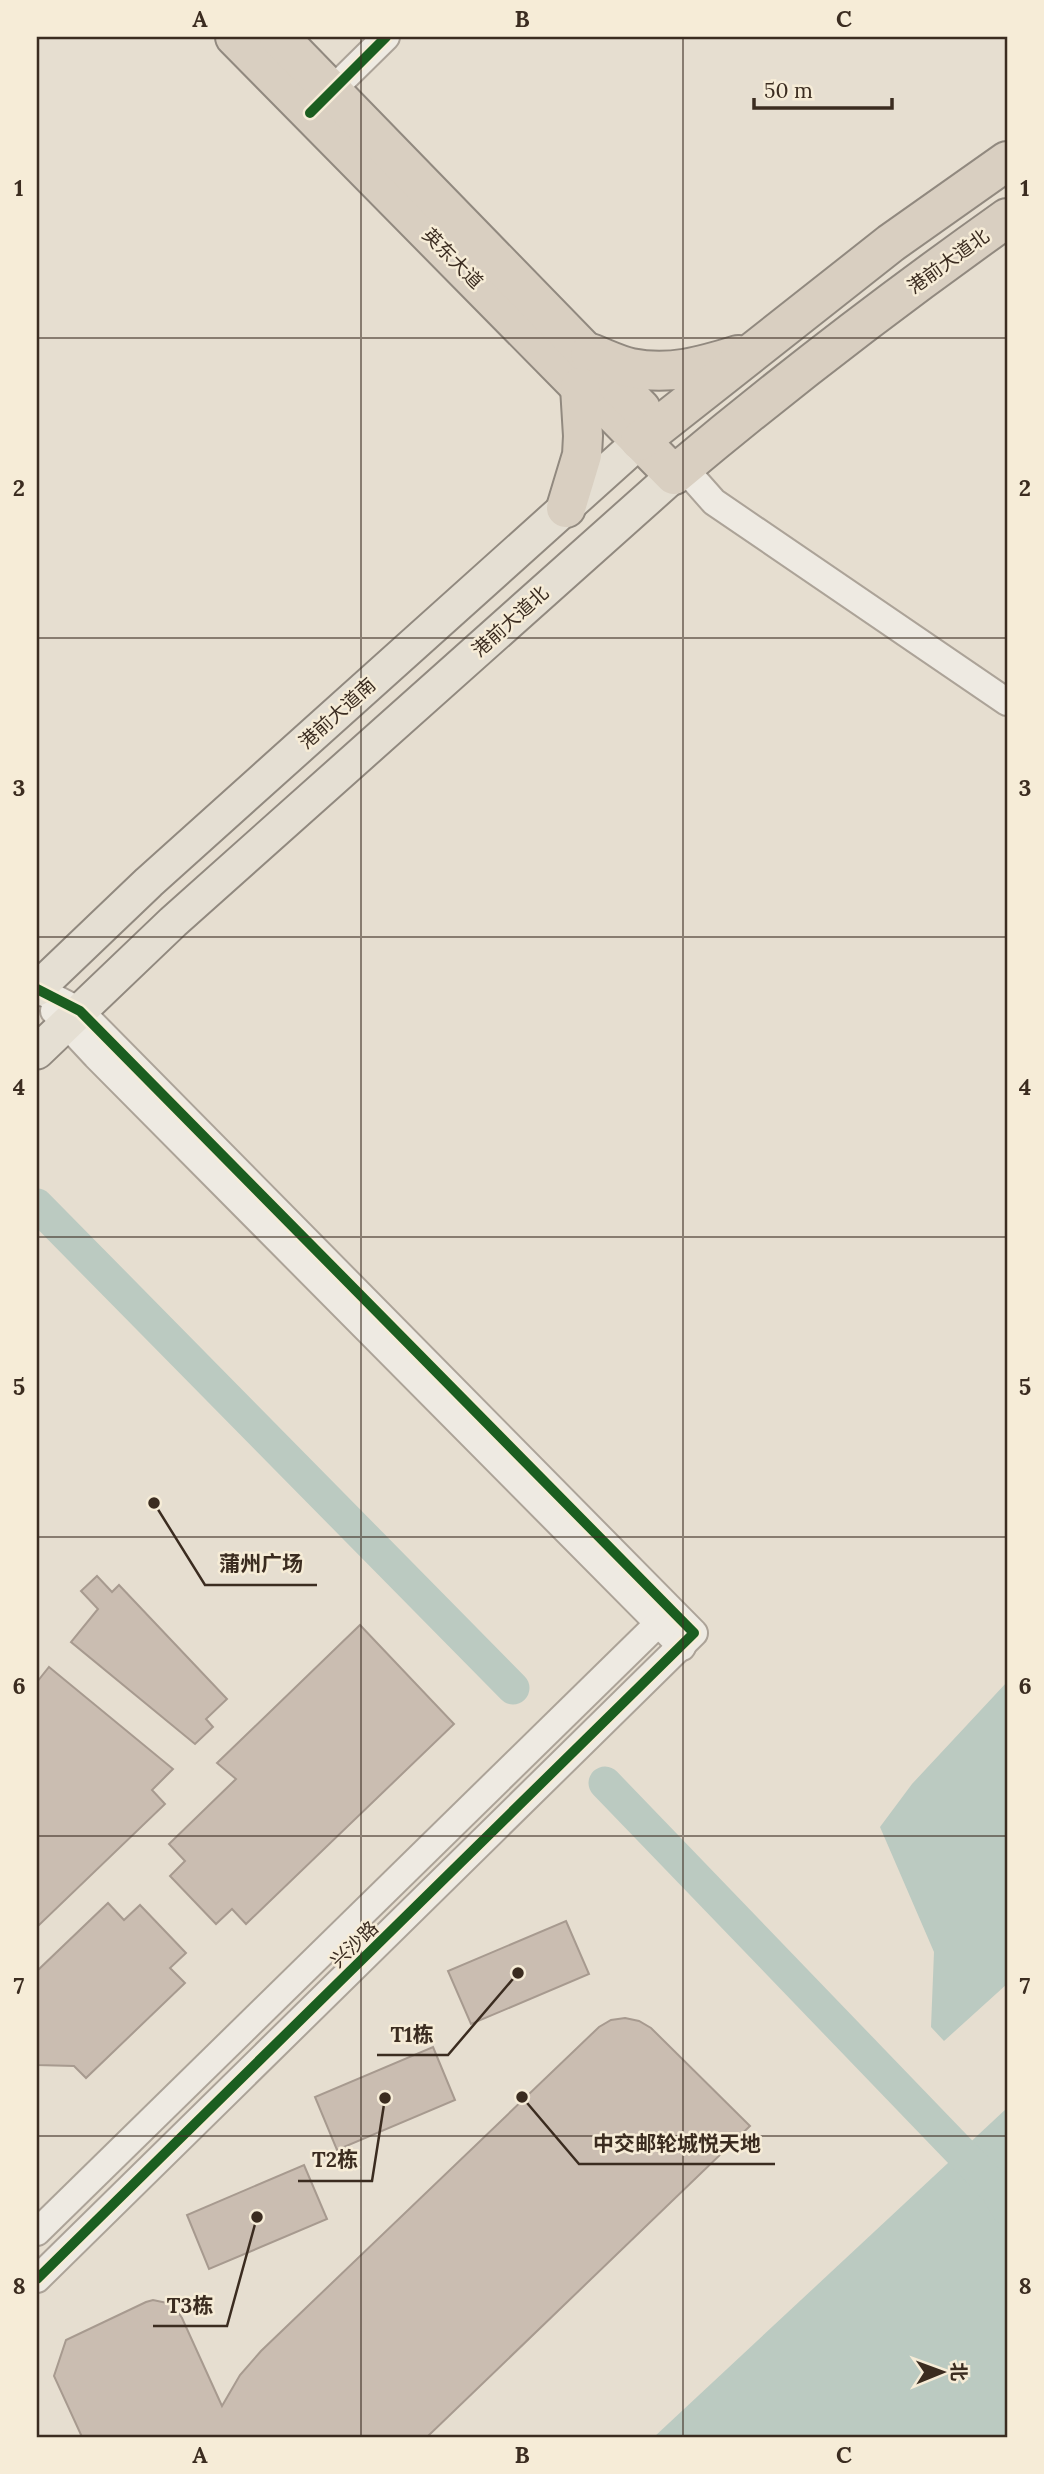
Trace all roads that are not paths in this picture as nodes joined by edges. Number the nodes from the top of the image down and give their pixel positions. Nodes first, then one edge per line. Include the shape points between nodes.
1 (235, 37) edge
2 (279, 37) edge
3 (386, 37) edge
4 (321, 102) junction
5 (1007, 161) edge
6 (1007, 218) edge
7 (788, 325) junction
8 (757, 349) junction
9 (813, 364) junction
10 (582, 369) junction
11 (649, 434) junction
12 (682, 467) junction
13 (566, 508) junction
14 (517, 551) junction
15 (549, 586) junction
16 (1007, 702) edge
17 (37, 989) edge
18 (73, 1018) junction
19 (37, 1052) edge
20 (665, 1616) junction
21 (37, 2232) edge
22 (37, 2279) edge

1 - 4 highway, 英东大道
2 - 4 highway, 英东大道
3 - 4 street
4 - 10 highway, 英东大道 via 522,284
5 - 7 highway via 891,243
6 - 9 highway, 港前大道北
7 - 8 highway
7 - 9 highway
8 - 10 highway via 702,366 658,372
8 - 11 highway
9 - 12 highway, 港前大道北
10 - 11 highway, 英东大道 via 609,409
10 - 13 highway via 582,454
11 - 12 highway, 英东大道
11 - 13 main road, 港前大道南
12 - 15 main road, 港前大道北
12 - 16 street via 714,502
13 - 14 main road, 港前大道南
14 - 15 main road
14 - 17 main road, 港前大道南 via 149,882
15 - 18 main road, 港前大道北 via 173,922
17 - 18 street
18 - 19 main road, 港前大道北
18 - 20 street
20 - 21 street, 兴沙路
20 - 22 street, 兴沙路 via 688,1640

